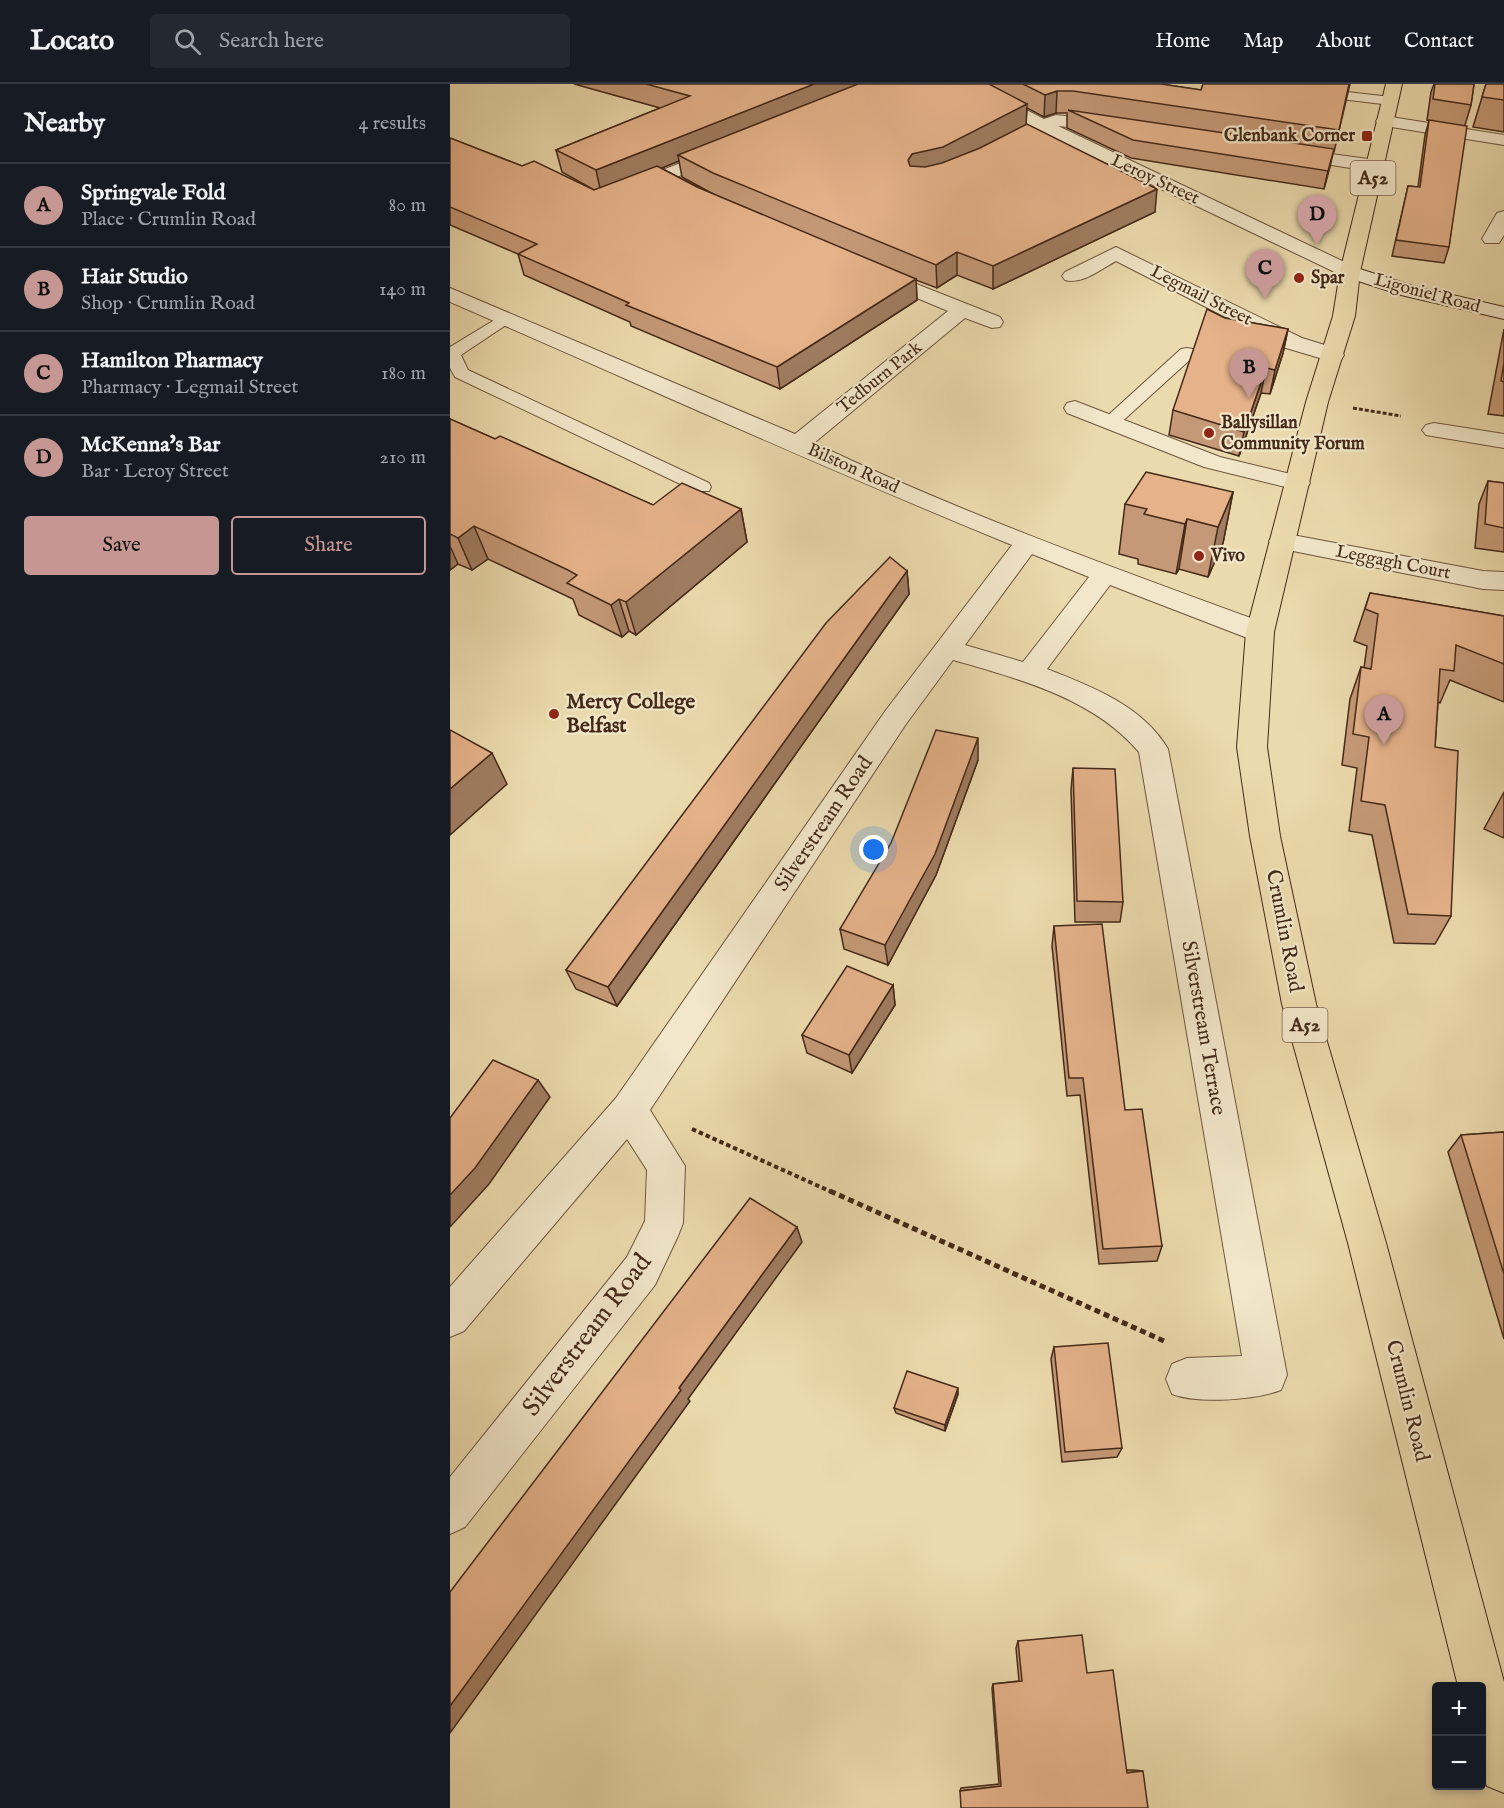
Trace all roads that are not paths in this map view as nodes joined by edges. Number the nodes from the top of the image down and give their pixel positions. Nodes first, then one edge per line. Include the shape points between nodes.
1 (962, 84) edge
2 (1320, 93) edge
3 (1392, 93) edge
4 (1385, 121) junction
5 (1045, 125) junction
6 (1127, 129) edge
7 (1504, 140) edge
8 (735, 147) edge
9 (1270, 151) edge
10 (982, 158) edge
11 (1376, 166) junction
12 (661, 176) junction
13 (680, 186) edge
14 (610, 197) edge
15 (1504, 217) edge
16 (1492, 239) dead end
17 (855, 266) edge
18 (1350, 272) junction
19 (1072, 276) dead end
20 (450, 294) edge
21 (961, 311) junction
22 (1504, 313) edge
23 (506, 318) junction
24 (992, 322) dead end
25 (1187, 353) dead end
26 (1333, 355) junction
27 (1075, 408) dead end
28 (1110, 423) junction
29 (1434, 430) road end
30 (1504, 441) edge
31 (798, 444) junction
32 (1298, 483) junction
33 (702, 488) dead end
34 (1282, 541) junction
35 (1027, 543) junction
36 (1105, 574) junction
37 (1504, 581) edge
38 (1260, 632) junction
39 (947, 649) junction
40 (1029, 673) junction
41 (631, 1107) junction
42 (450, 1317) edge
43 (1186, 1379) road end
44 (450, 1512) edge
45 (1504, 1769) edge

1 - 5 street, Leroy Street
2 - 3 lane
3 - 4 main road, Crumlin Road / A52
4 - 7 street
4 - 11 main road, Crumlin Road / A52
5 - 6 street via 1071,120
5 - 10 street
5 - 18 street, Leroy Street
8 - 12 street
9 - 11 street
11 - 18 main road, Crumlin Road / A52
12 - 13 street
12 - 14 street
15 - 16 street
17 - 21 street
18 - 22 street, Ligoniel Road via 1408,291
18 - 26 main road, Crumlin Road / A52
19 - 26 street, Legmail Street via 1116,253 1294,343
20 - 23 street, Bilston Road
21 - 24 street
21 - 31 street, Tedburn Park
23 - 31 street, Bilston Road
23 - 33 lane via 452,353 461,373
25 - 28 lane
26 - 32 main road, Crumlin Road / A52 via 1317,402
27 - 28 street
28 - 32 street via 1212,462
29 - 30 street
31 - 35 street, Bilston Road via 862,475
32 - 34 main road, Crumlin Road / A52
34 - 37 street, Leggagh Court
34 - 38 main road, Crumlin Road / A52
35 - 36 street, Bilston Road
35 - 39 street, Silverstream Road
36 - 38 street, Bilston Road
36 - 40 street
38 - 45 main road, Crumlin Road / A52 via 1252,747 1265,836 1299,1004 1367,1243
39 - 40 street, Silverstream Terrace
39 - 41 street, Silverstream Road via 896,717
40 - 43 street, Silverstream Terrace via 1053,680 1124,719 1142,731 1153,748 1266,1375
41 - 42 street, Silverstream Road
41 - 44 street, Silverstream Road via 666,1166 664,1223 641,1271

